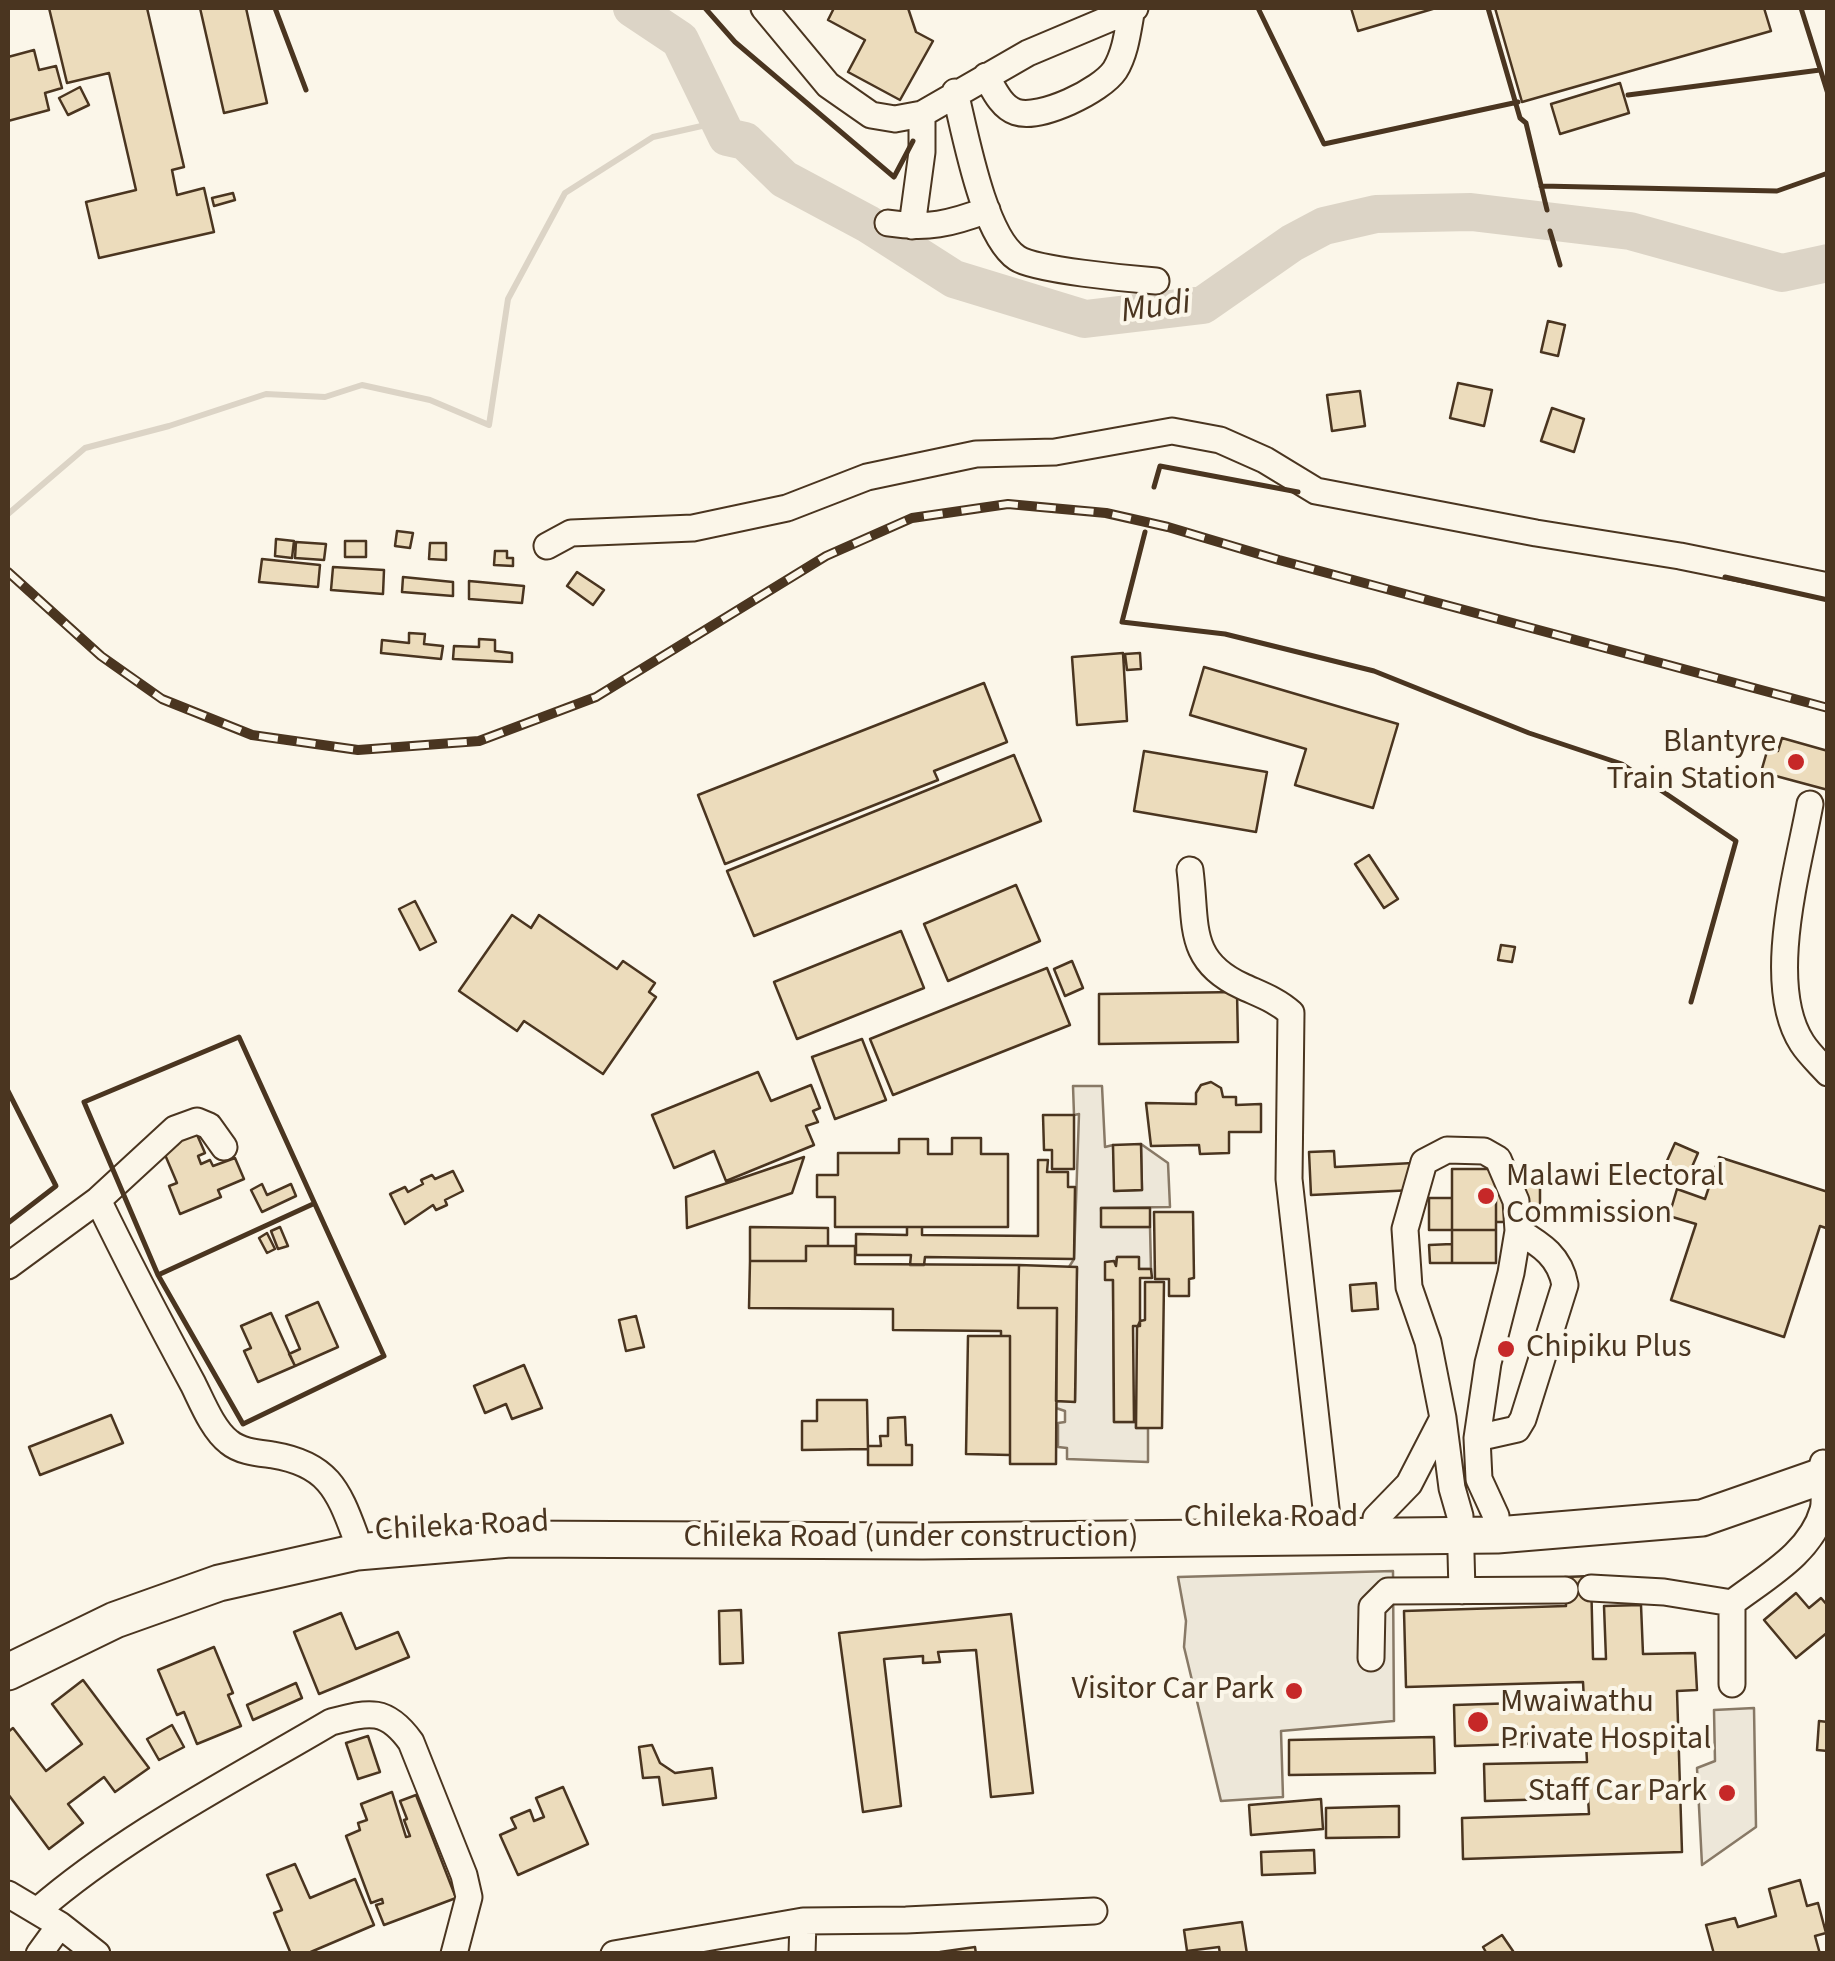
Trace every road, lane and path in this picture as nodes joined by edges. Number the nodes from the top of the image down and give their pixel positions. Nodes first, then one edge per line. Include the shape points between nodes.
1 (764, 8) edge
2 (1134, 8) edge
3 (986, 76) junction
4 (955, 92) junction
5 (922, 114) junction
6 (988, 210) junction
7 (1156, 281) dead end
8 (547, 546) dead end
9 (1828, 586) edge
10 (1810, 804) dead end
11 (1190, 870) dead end
12 (1828, 1073) edge
13 (224, 1147) dead end
14 (98, 1200) junction
15 (1518, 1231) junction
16 (8, 1266) edge
17 (1443, 1418) junction
18 (1477, 1438) junction
19 (1825, 1467) edge
20 (1327, 1517) junction
21 (1376, 1518) junction
22 (1461, 1526) junction
23 (1497, 1526) junction
24 (355, 1534) junction
25 (1462, 1591) junction
26 (1732, 1603) junction
27 (8, 1649) edge
28 (1371, 1658) dead end
29 (8, 1672) edge
30 (1732, 1684) dead end
31 (8, 1894) edge
32 (37, 1911) junction
33 (1094, 1911) dead end
34 (803, 1920) junction
35 (60, 1926) junction
36 (39, 1954) edge
37 (97, 1954) edge
38 (454, 1954) edge
39 (614, 1954) edge
40 (802, 1954) edge

1 - 5 street via 828,85 871,115
2 - 3 street
2 - 3 street via 1114,71 1093,92 1036,113 1014,112
3 - 4 street
4 - 5 street
4 - 6 street
5 - 6 street via 922,152 900,225 948,225
6 - 7 street via 1017,258
8 - 9 street via 571,534 693,528 786,508 867,477 976,454 1055,452 1172,431 1220,440 1316,491
10 - 12 street via 1782,959 1800,1041
11 - 20 street via 1200,950 1217,974 1291,1013 1289,1179
13 - 14 street via 209,1126 186,1123
14 - 16 street
14 - 24 street via 228,1442 328,1478
15 - 17 street via 1516,1201 1498,1158 1447,1150 1424,1162 1405,1229 1408,1287 1428,1342
15 - 18 street
15 - 18 street via 1562,1266 1566,1286 1524,1419 1517,1430
17 - 21 street via 1409,1484
17 - 22 street
18 - 23 street via 1479,1479
19 - 23 highway, Chileka Road via 1654,1507
19 - 26 street via 1824,1506 1810,1540
20 - 21 highway, Chileka Road
20 - 24 highway, Chileka Road via 520,1522
21 - 22 highway, Chileka Road
22 - 23 highway, Chileka Road
22 - 25 street
22 - 29 highway, Chileka Road (under construction) via 942,1540 510,1539 357,1552 219,1583 115,1620
24 - 27 highway, Chileka Road via 180,1579 67,1619
25 - 26 street via 1664,1592
25 - 28 street via 1388,1591 1378,1597
26 - 30 street
31 - 32 street
32 - 35 street
32 - 38 street via 126,1844 331,1722 365,1714 384,1716 411,1742 464,1875 468,1897
33 - 34 street
34 - 39 street
34 - 40 street
35 - 36 street
35 - 37 street

